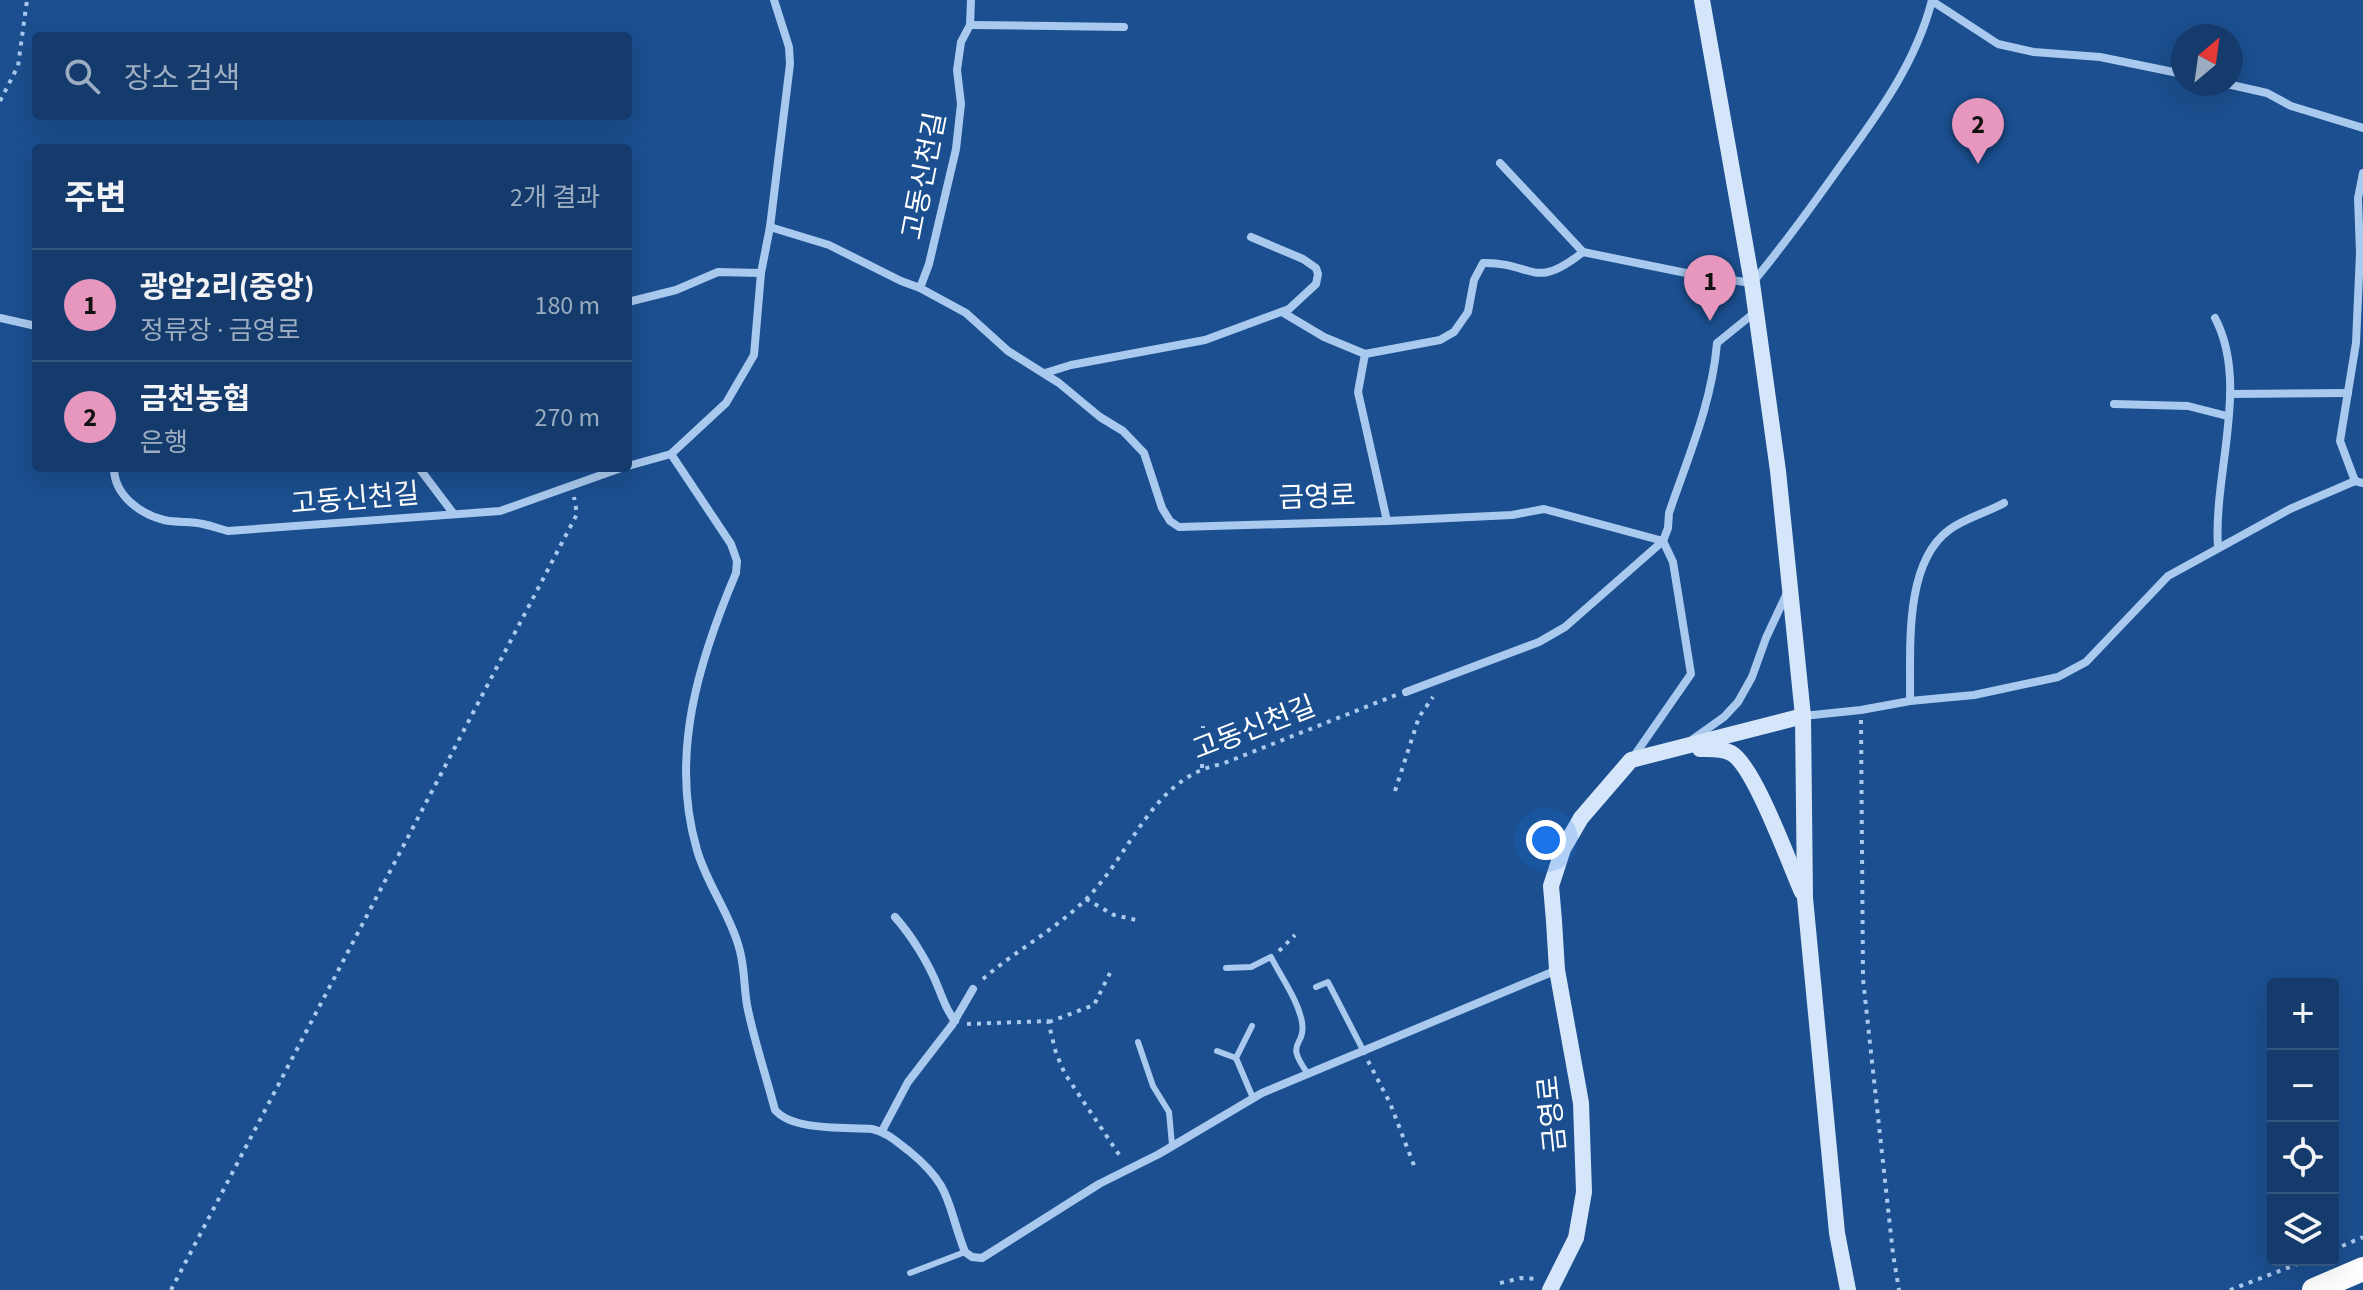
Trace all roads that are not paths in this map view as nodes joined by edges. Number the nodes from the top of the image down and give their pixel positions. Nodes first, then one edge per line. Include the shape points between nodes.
1 (774, 0) edge
2 (971, 0) edge
3 (1702, 0) edge
4 (1932, 0) edge
5 (970, 25) junction
6 (1124, 27) dead end
7 (2171, 72) edge
8 (2243, 88) edge
9 (2363, 128) edge
10 (1500, 163) dead end
11 (2363, 173) edge
12 (770, 227) junction
13 (1251, 237) dead end
14 (1583, 252) junction
15 (761, 273) junction
16 (1752, 283) junction
17 (920, 288) junction
18 (632, 301) edge
19 (1282, 312) junction
20 (1754, 313) junction
21 (0, 318) edge
22 (2215, 318) dead end
23 (32, 325) edge
24 (1365, 354) junction
25 (1045, 373) junction
26 (2348, 393) junction
27 (2230, 394) junction
28 (2114, 404) dead end
29 (2227, 416) junction
30 (671, 454) junction
31 (632, 465) edge
32 (114, 472) edge
33 (422, 472) edge
34 (609, 472) edge
35 (2359, 482) edge
36 (2004, 503) dead end
37 (453, 513) junction
38 (1387, 521) junction
39 (1663, 541) junction
40 (2218, 547) junction
41 (1789, 589) junction
42 (1406, 692) road end
43 (1910, 701) junction
44 (1803, 716) junction
45 (1678, 749) junction
46 (1631, 760) junction
47 (1805, 898) junction
48 (895, 917) dead end
49 (1226, 968) dead end
50 (1557, 970) junction
51 (1316, 987) dead end
52 (973, 989) road end
53 (955, 1021) junction
54 (1252, 1026) dead end
55 (1138, 1042) dead end
56 (1217, 1051) dead end
57 (1364, 1052) junction
58 (1236, 1058) junction
59 (1308, 1074) junction
60 (1253, 1098) junction
61 (882, 1131) junction
62 (1172, 1145) junction
63 (965, 1252) junction
64 (2363, 1269) edge
65 (910, 1273) dead end
66 (1551, 1287) edge
67 (1848, 1290) edge
68 (2314, 1290) edge

1 - 12 street via 790,64
2 - 5 street, 고동신천길
3 - 16 street
4 - 7 street via 1998,44
4 - 16 street via 1917,46 1887,101
5 - 6 street
5 - 17 street, 고동신천길 via 957,70 961,104 956,149
8 - 9 street
10 - 14 street
11 - 26 street via 2356,343
12 - 15 street
12 - 17 street, 고동신천길 via 821,241
13 - 19 street via 1303,259 1318,274 1316,284
14 - 16 street
14 - 24 street via 1548,274 1483,263 1468,312 1454,332 1440,340
15 - 18 street via 718,272
15 - 30 street via 754,355 726,403
16 - 20 street
17 - 25 street, 고동신천길 via 966,313 1008,351
19 - 24 street
19 - 25 street via 1205,340
20 - 39 street via 1717,343 1705,416
20 - 41 street
21 - 23 street
22 - 27 street via 2226,346
24 - 38 street via 1358,392
25 - 38 street, 금영로 via 1144,453 1162,508 1179,527
26 - 27 street
26 - 35 street via 2340,441
27 - 29 street
28 - 29 street via 2188,406
29 - 40 street
30 - 31 street
30 - 61 street via 737,561 693,697 687,797 697,850 738,942 747,1008 775,1110 797,1123
32 - 37 street, 고동신천길 via 121,494 149,515 228,531
33 - 37 street
34 - 37 street, 고동신천길 via 500,511
35 - 40 street via 2290,509
36 - 43 street via 1950,529 1923,567 1912,610
38 - 39 street, 금영로 via 1544,509
39 - 42 street via 1565,627 1539,642
39 - 46 street, 금영로 via 1673,562 1691,674
40 - 43 street via 2168,576 2086,662 2066,674 2006,690
41 - 44 street
41 - 45 street via 1738,702
43 - 44 street
44 - 45 street
44 - 47 street
45 - 46 street
45 - 47 street via 1718,749 1733,754 1750,772
46 - 50 street, 금영로 via 1581,818 1563,849 1551,886
47 - 67 street via 1837,1233
48 - 53 street
49 - 59 lane via 1251,967 1271,957 1301,1018 1303,1031 1295,1056
50 - 57 street
50 - 66 street, 금영로 via 1581,1103 1584,1192 1576,1238
51 - 57 lane via 1328,982
52 - 53 street
53 - 61 street via 908,1082
54 - 58 lane
55 - 62 lane via 1153,1086 1169,1112
56 - 58 lane
57 - 59 street
58 - 60 lane
59 - 60 street
60 - 62 street
61 - 63 street via 931,1169 944,1188
62 - 63 street via 1047,1214 982,1258
63 - 65 lane
64 - 68 highway

